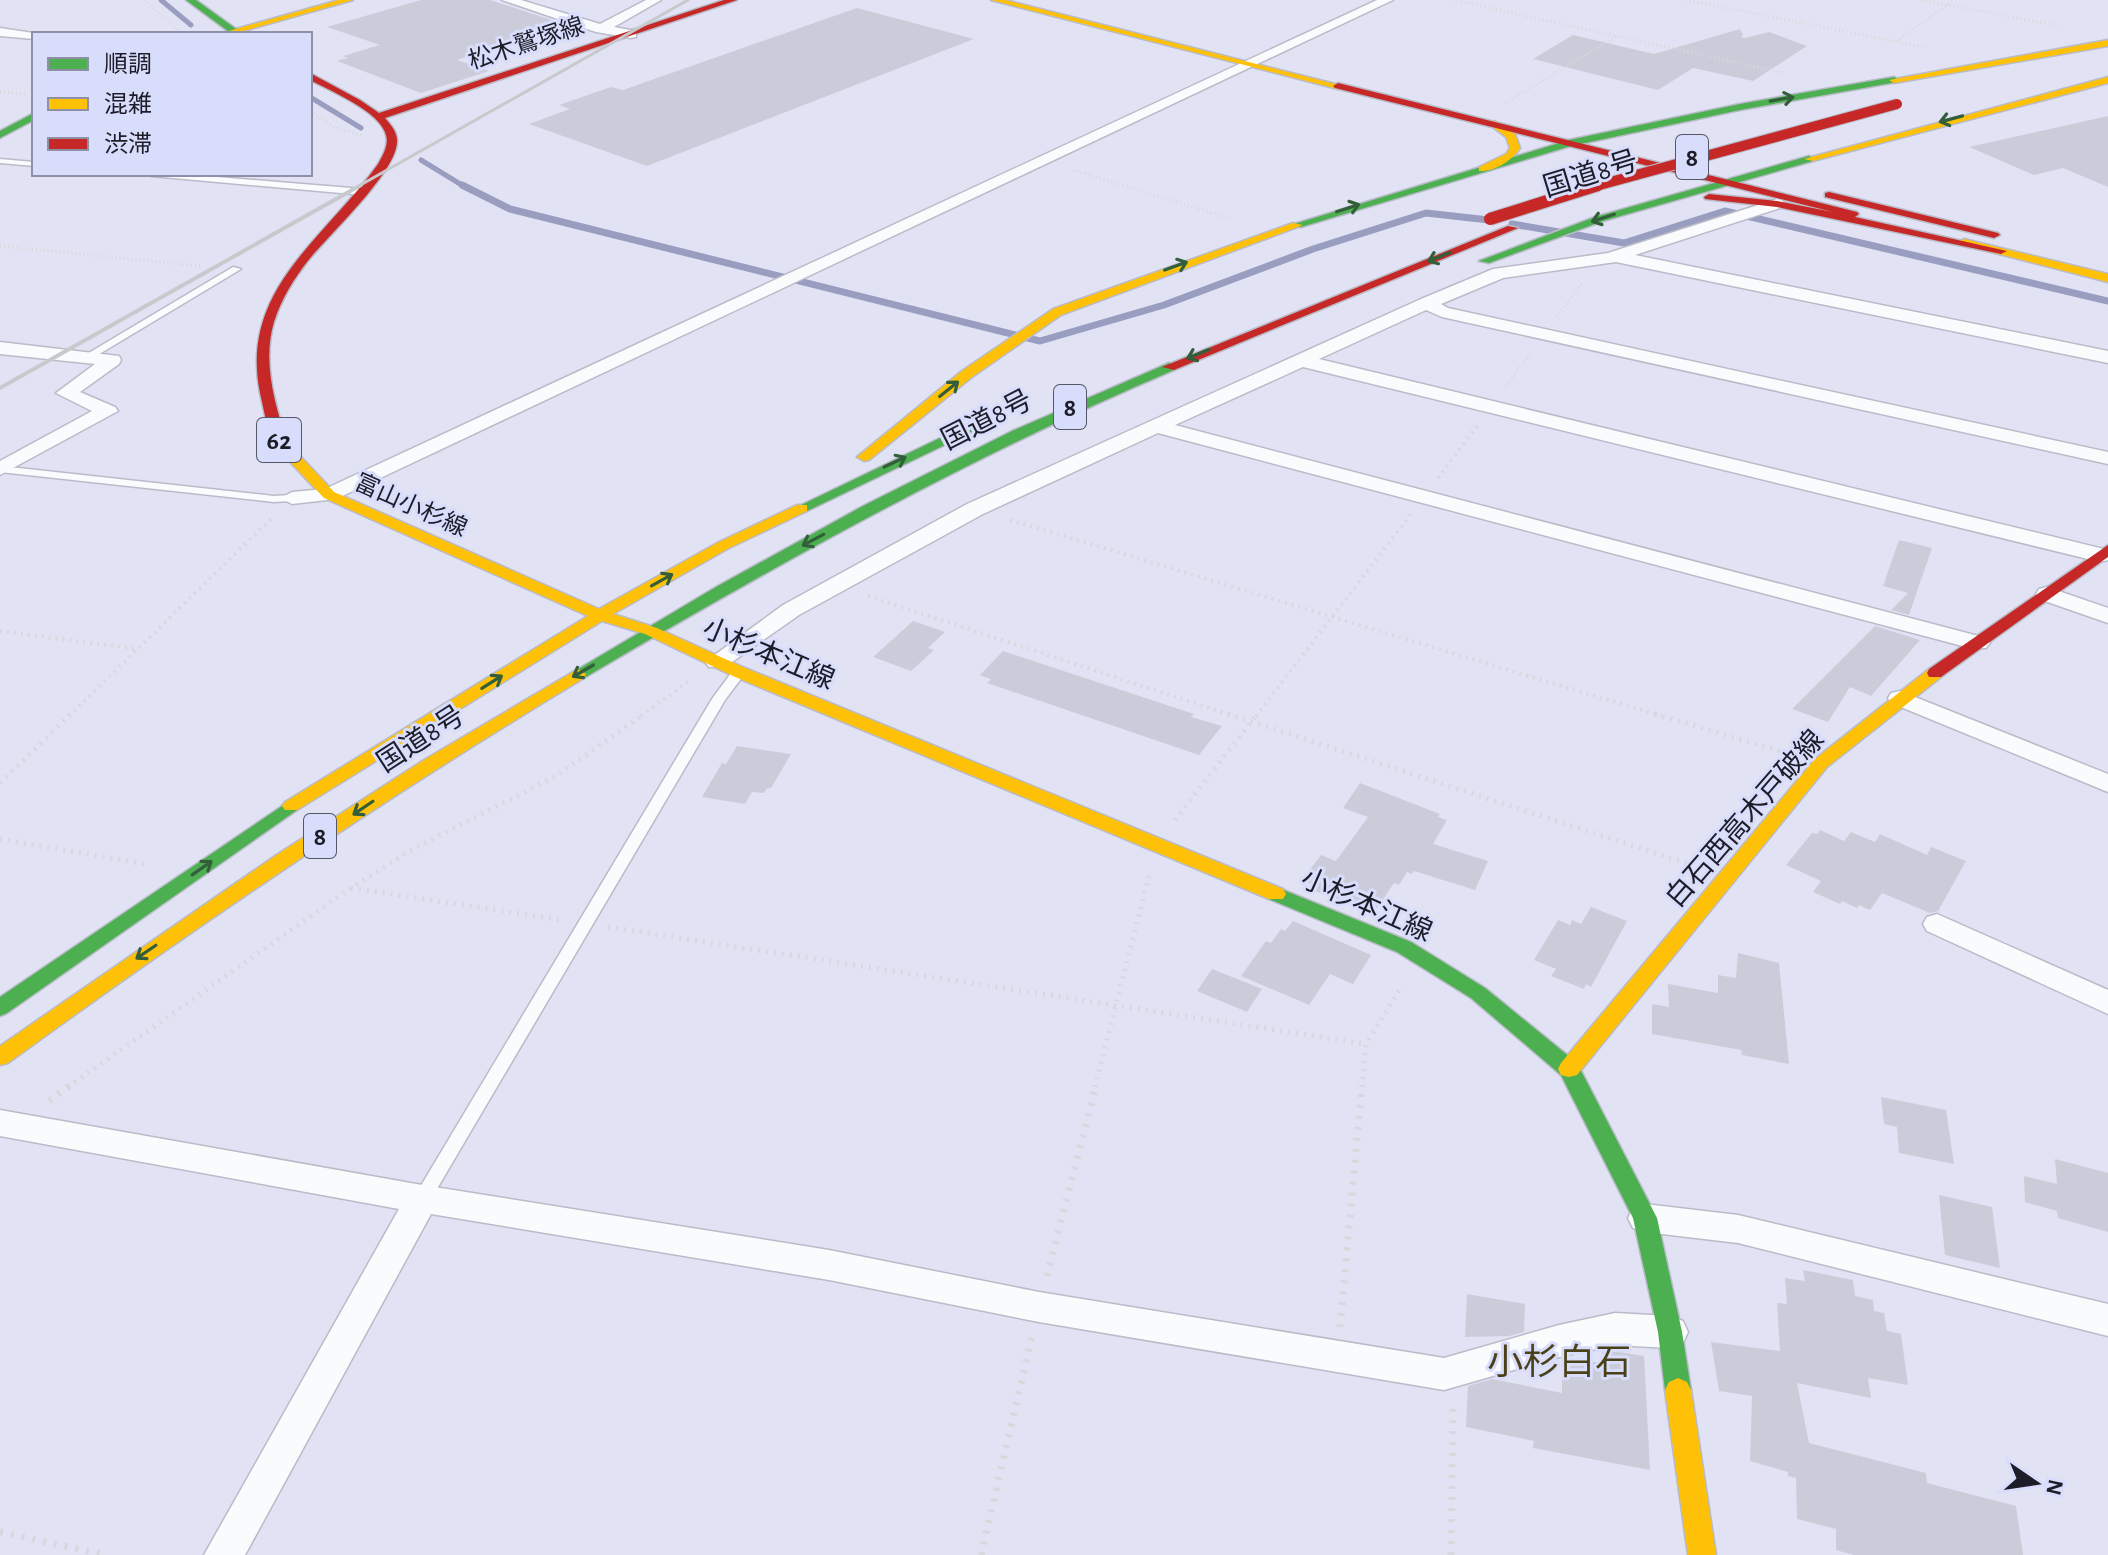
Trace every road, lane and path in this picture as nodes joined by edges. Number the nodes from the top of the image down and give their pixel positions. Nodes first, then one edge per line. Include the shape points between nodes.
1 (144, 0) edge
2 (190, 0) edge
3 (349, 0) edge
4 (508, 0) edge
5 (655, 0) edge
6 (733, 0) edge
7 (995, 0) edge
8 (1034, 0) edge
9 (1387, 0) edge
10 (1453, 0) edge
11 (1686, 0) edge
12 (1922, 0) edge
13 (1954, 0) edge
14 (1948, 5) junction
15 (2015, 17) dead end
16 (601, 29) junction
17 (0, 32) edge
18 (177, 32) edge
19 (231, 32) edge
20 (236, 32) edge
21 (631, 34) junction
22 (32, 35) edge
23 (1618, 36) junction
24 (1895, 42) junction
25 (2108, 43) edge
26 (1928, 48) dead end
27 (2108, 55) edge
28 (1259, 61) junction
29 (2108, 68) edge
30 (1790, 74) dead end
31 (312, 77) edge
32 (2108, 80) edge
33 (1971, 86) dead end
34 (0, 92) edge
35 (32, 95) edge
36 (1920, 105) junction
37 (1706, 114) junction
38 (312, 116) edge
39 (380, 116) junction
40 (32, 117) edge
41 (319, 117) dead end
42 (1492, 118) junction
43 (1536, 124) junction
44 (1642, 127) junction
45 (0, 135) edge
46 (1595, 137) junction
47 (1569, 143) junction
48 (1677, 153) junction
49 (1836, 153) junction
50 (0, 161) edge
51 (1041, 163) junction
52 (32, 164) edge
53 (1477, 172) junction
54 (175, 176) edge
55 (1749, 176) junction
56 (1725, 181) junction
57 (363, 192) junction
58 (1678, 196) junction
59 (1777, 204) junction
60 (1933, 220) junction
61 (1274, 232) junction
62 (1446, 234) dead end
63 (0, 246) edge
64 (2001, 251) junction
65 (1608, 258) junction
66 (2108, 264) edge
67 (236, 269) joint
68 (2108, 278) edge
69 (1427, 303) junction
70 (1544, 335) junction
71 (0, 348) edge
72 (87, 357) junction
73 (2108, 357) edge
74 (1302, 361) junction
75 (1491, 407) junction
76 (991, 418) dead end
77 (1159, 427) junction
78 (2108, 458) edge
79 (0, 469) edge
80 (329, 495) junction
81 (1424, 497) junction
82 (292, 498) junction
83 (975, 509) junction
84 (861, 514) junction
85 (724, 545) junction
86 (2104, 553) edge
87 (837, 586) junction
88 (2047, 594) junction
89 (600, 615) junction
90 (2108, 616) edge
91 (1331, 617) junction
92 (0, 631) edge
93 (651, 631) junction
94 (1978, 643) junction
95 (137, 649) junction
96 (717, 662) junction
97 (739, 672) junction
98 (1900, 698) junction
99 (1250, 722) junction
100 (1821, 763) junction
101 (0, 783) edge
102 (2108, 784) edge
103 (0, 839) edge
104 (1157, 844) junction
105 (195, 873) junction
106 (1728, 876) junction
107 (351, 888) junction
108 (585, 924) junction
109 (1937, 924) dead end
110 (1420, 957) junction
111 (2108, 1003) edge
112 (1116, 1005) junction
113 (0, 1008) edge
114 (1366, 1044) junction
115 (0, 1057) edge
116 (1569, 1069) junction
117 (7, 1124) edge
118 (422, 1199) junction
119 (1645, 1218) junction
120 (1039, 1307) junction
121 (2108, 1320) edge
122 (1670, 1332) junction
123 (1337, 1357) junction
124 (1452, 1372) junction
125 (0, 1532) edge
126 (106, 1555) edge
127 (224, 1555) edge
128 (981, 1555) edge
129 (1451, 1555) edge
130 (1702, 1555) edge

1 - 18 path
2 - 19 main road
3 - 20 main road
4 - 16 street
5 - 16 street
6 - 21 main road, 松木鷲塚線
7 - 28 main road
8 - 28 main road
9 - 28 street
10 - 23 path
11 - 24 path
12 - 14 path
13 - 14 path
14 - 15 path
14 - 24 path
16 - 21 street
17 - 22 street
21 - 39 main road, 松木鷲塚線
23 - 30 path
23 - 42 path
24 - 26 path
37 -> 25 main road
27 - 33 main road
28 - 42 main road
28 - 51 street
29 - 36 main road, 国道8号 / 8
31 - 39 main road
32 -> 49 main road
34 - 35 path
36 - 62 main road, 国道8号 / 8, bridge via 1897,104 1712,151
36 -> 84 main road, 国道8号 / 8 via 1512,228 1070,407
37 - 44 main road
37 - 48 main road via 1681,127
38 - 41 path
39 - 57 main road, 富山小杉線 / 62 via 392,134 390,154
40 - 45 main road
42 - 43 main road
42 - 47 main road
42 - 53 main road via 1511,136 1515,148 1510,156
43 - 44 main road
43 - 46 main road
44 - 46 main road
46 - 47 main road
46 - 48 main road
47 - 48 main road
47 - 53 main road
48 - 53 main road
48 - 55 main road
48 - 56 main road
49 - 55 main road
49 - 60 main road via 1829,164 1833,175 1848,186
50 - 52 lane
51 - 61 path
51 - 80 street
61 -> 53 main road
54 - 57 lane
55 - 56 main road
55 - 60 main road
56 - 58 main road
56 - 64 main road
57 - 80 main road, 富山小杉線 / 62 via 304,258 279,295 266,329 263,386 281,446
58 - 59 main road
58 -> 84 main road via 1599,219 1404,291
59 - 64 main road
59 - 65 street
60 - 66 main road
85 -> 61 main road via 861,459 967,374 1057,312
63 - 67 path
64 - 68 main road
65 - 69 street via 1499,273
65 - 70 path
65 - 73 street
67 - 72 lane
69 - 70 street via 1442,312
69 - 74 street
70 - 75 path
70 - 78 street
71 - 72 street
72 - 79 street via 112,360 66,393 108,411
74 - 75 street
74 - 77 street
75 - 81 path
75 - 86 street
85 -> 76 main road, 国道8号 / 8
77 - 81 street
77 - 83 street
79 - 82 lane
80 - 82 street
80 - 89 main road, 富山小杉線 / 62
81 - 91 path
81 - 94 street
82 - 95 path
83 - 87 street
83 - 91 path
84 -> 93 main road, 国道8号 / 8
89 -> 85 main road, 国道8号 / 8
86 - 88 main road, 白石西高木戸破線
87 - 96 street via 791,610
87 - 99 path
88 - 90 street
88 - 94 main road, 白石西高木戸破線
89 - 93 main road, 富山小杉線 / 62
105 -> 89 main road, 国道8号 / 8 via 307,795
91 - 99 path
91 - 100 path
92 - 95 path
93 - 96 main road, 小杉本江線
93 -> 115 main road, 国道8号 / 8 via 463,742 135,959
94 - 98 main road, 白石西高木戸破線
95 - 101 path
96 - 97 main road, 小杉本江線
96 - 107 path via 556,776 413,849
97 - 104 main road, 小杉本江線
97 - 108 lane
98 - 100 main road, 白石西高木戸破線
98 - 102 street
99 - 104 path
99 - 106 path
100 - 106 main road, 白石西高木戸破線
103 - 105 path
104 - 110 main road, 小杉本江線
104 - 112 path
105 - 113 main road, 国道8号 / 8
106 - 116 main road, 白石西高木戸破線
107 - 108 path
107 - 117 path
108 - 112 path
108 - 118 lane
109 - 111 street
110 - 114 path
110 - 116 main road, 小杉本江線 via 1478,993
112 - 114 path
112 - 120 path
114 - 123 path
116 - 119 main road, 小杉本江線
117 - 118 street
118 - 120 street via 829,1265
118 - 127 street
119 - 121 street via 1738,1229
119 - 122 main road, 小杉本江線
120 - 123 street
120 - 128 path
122 - 124 street via 1615,1329
122 - 130 main road, 小杉本江線
123 - 124 street
124 - 129 path
125 - 126 path

